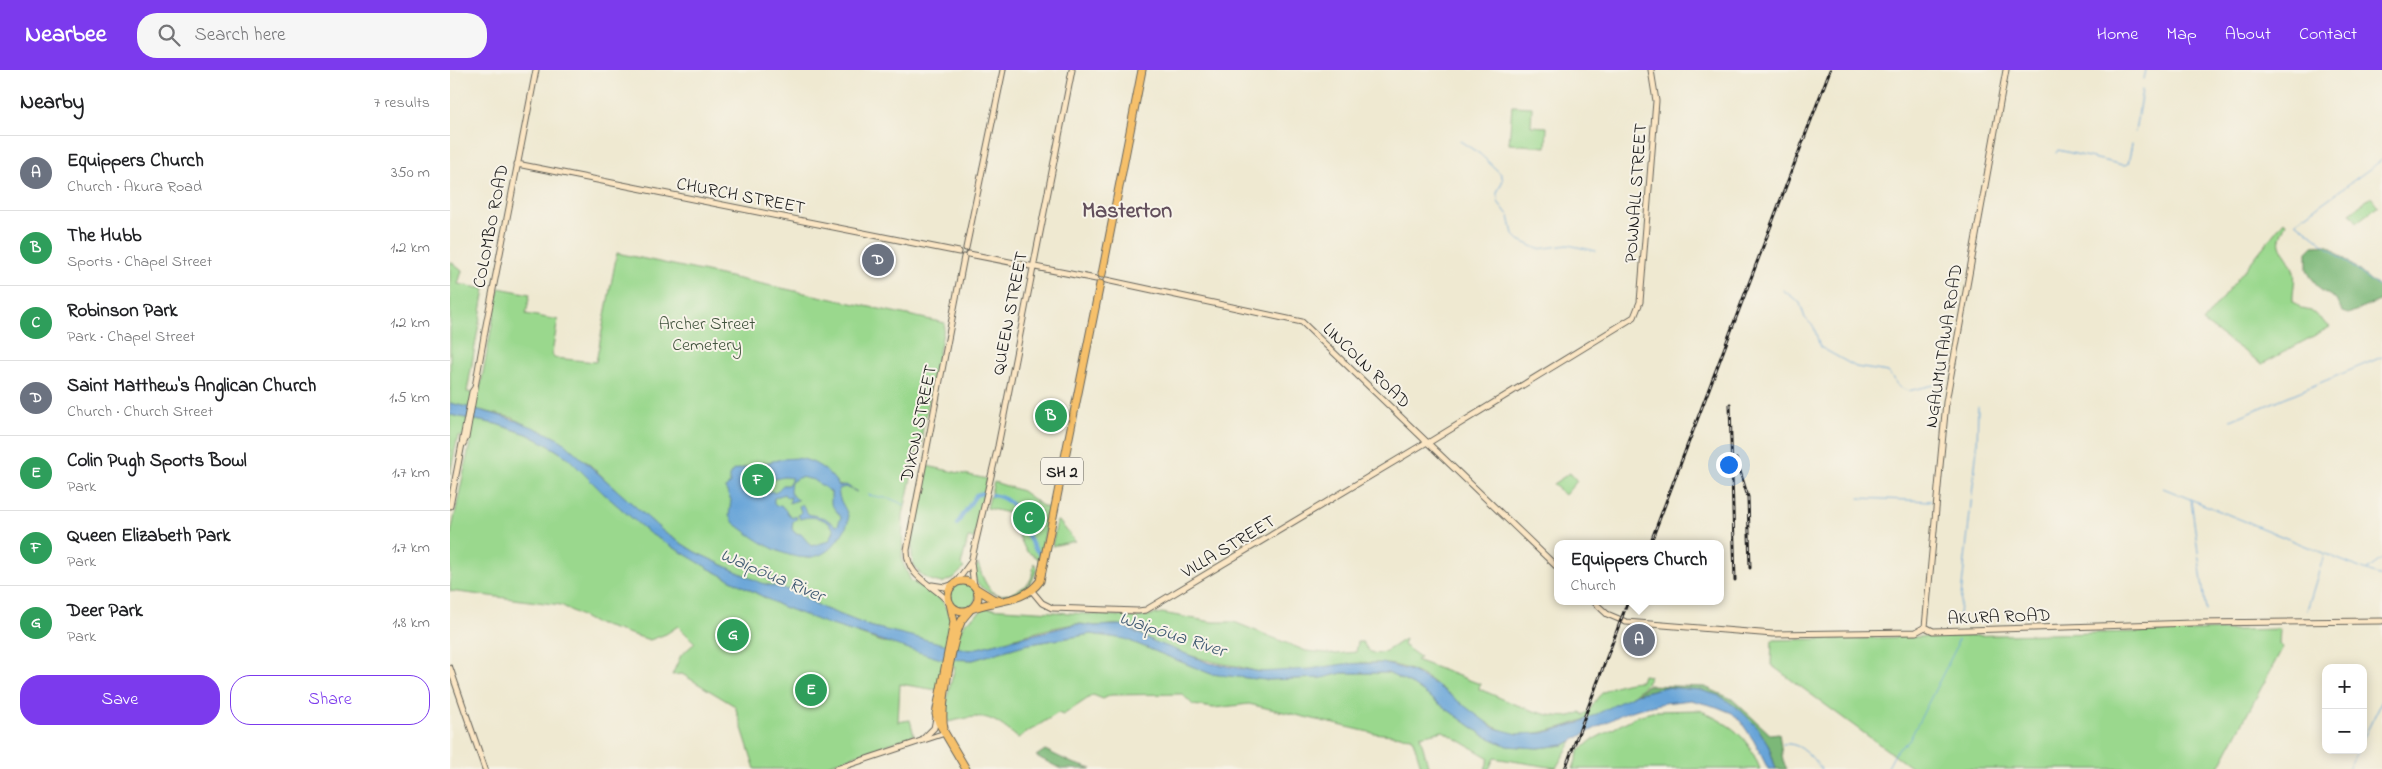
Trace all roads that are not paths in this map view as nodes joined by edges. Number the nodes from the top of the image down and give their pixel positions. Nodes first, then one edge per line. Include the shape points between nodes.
1 (536, 70) edge
2 (1003, 70) edge
3 (1072, 70) edge
4 (1142, 70) edge
5 (1651, 70) edge
6 (2006, 70) edge
7 (517, 164) junction
8 (966, 248) junction
9 (959, 252) junction
10 (966, 256) junction
11 (1033, 266) junction
12 (1101, 279) junction
13 (1634, 317) joint
14 (1427, 443) junction
15 (450, 506) edge
16 (971, 562) junction
17 (1554, 564) edge
18 (954, 584) junction
19 (929, 585) junction
20 (974, 587) junction
21 (1032, 591) junction
22 (1003, 601) junction
23 (950, 603) junction
24 (1597, 605) edge
25 (971, 609) junction
26 (2382, 620) edge
27 (1925, 628) junction
28 (955, 630) junction
29 (450, 668) edge
30 (947, 669) junction
31 (936, 717) junction
32 (945, 733) junction
33 (921, 741) junction
34 (485, 769) edge
35 (836, 769) edge
36 (966, 769) edge

1 - 7 street, COLOMBO ROAD
2 - 8 street
3 - 11 street, QUEEN STREET
4 - 12 highway, SH 2
5 - 13 street, POWNALL STREET via 1656,102 1640,302
6 - 27 street, NGAUMUTAWA ROAD via 1946,402
7 - 9 street, CHURCH STREET
7 - 15 street, COLOMBO ROAD
8 - 9 street
8 - 10 street
9 - 10 street
10 - 11 street
10 - 19 street, DIXON STREET via 907,550 911,569 918,579
11 - 12 street, LINCOLN ROAD
11 - 16 street, QUEEN STREET
12 - 14 street, LINCOLN ROAD via 1302,322
12 - 21 highway, SH 2 via 1043,573
13 - 14 street, VILLA STREET
14 - 17 street, LINCOLN ROAD
14 - 21 street, VILLA STREET via 1146,610 1052,608 1042,603
16 - 18 street, QUEEN STREET
16 - 20 street, QUEEN STREET
18 - 19 street
18 - 20 highway via 963,581
18 - 23 highway via 949,591
19 - 23 street, DIXON STREET
20 - 22 highway via 992,599
20 - 25 highway via 978,599
21 - 22 highway via 1020,598
22 - 25 highway
23 - 25 highway via 956,610
23 - 28 highway
24 - 27 street, AKURA ROAD via 1621,621 1773,634 1916,632
25 - 28 highway
26 - 27 street, AKURA ROAD via 1933,631
28 - 30 highway
29 - 34 street
30 - 31 highway
30 - 32 highway via 943,710
31 - 32 highway
31 - 33 street via 934,728
32 - 33 street
32 - 36 highway
33 - 35 street

